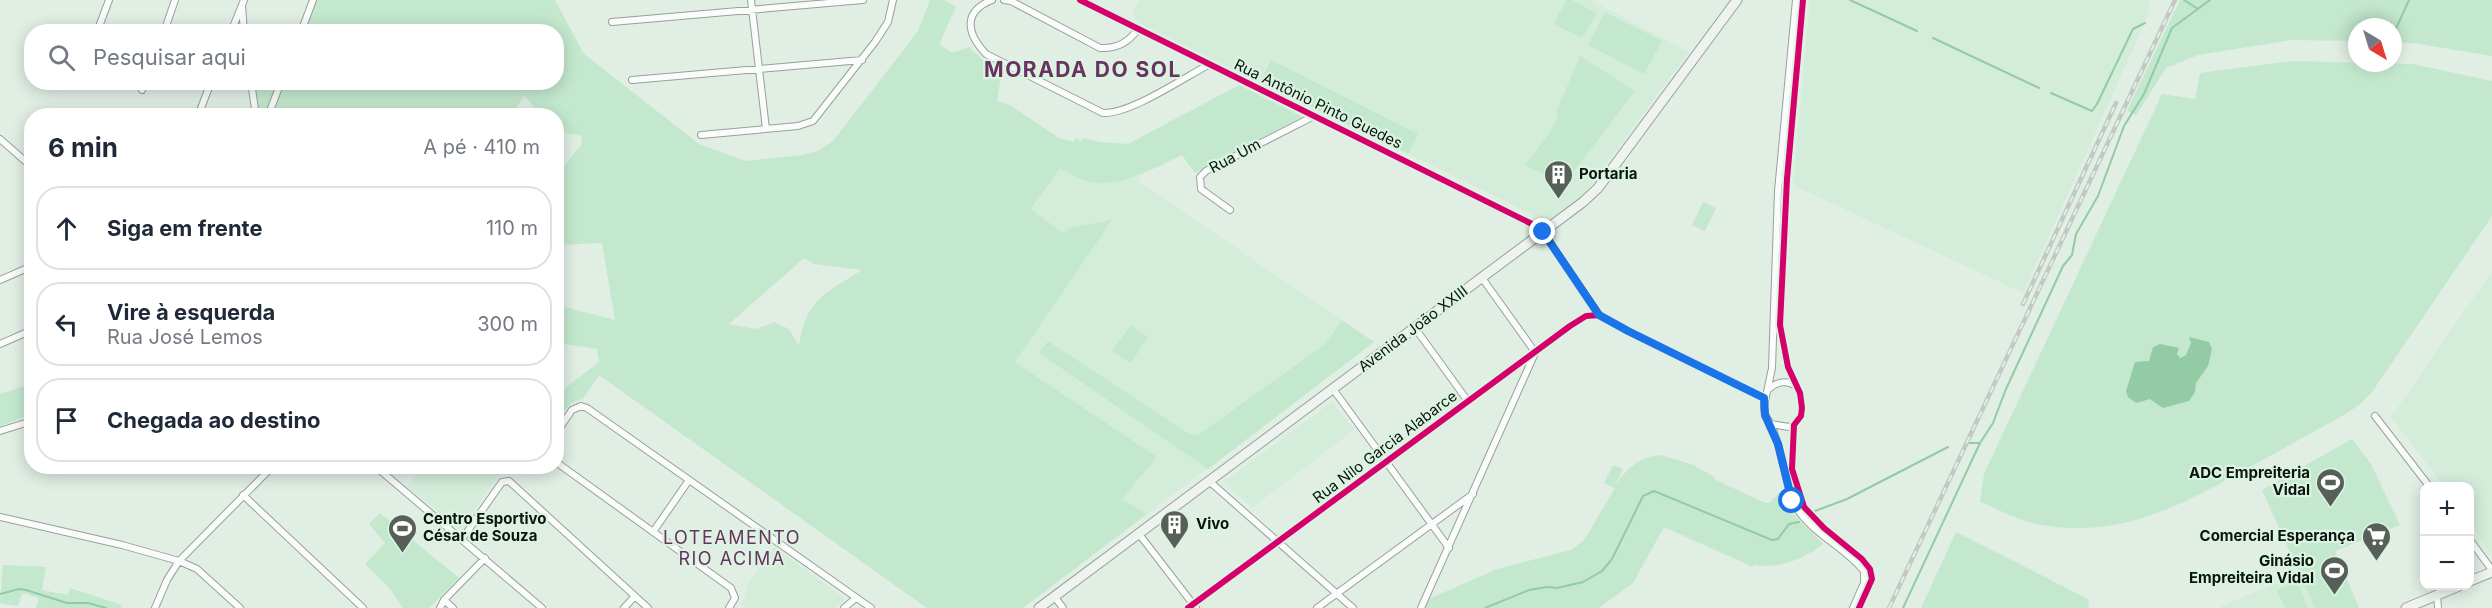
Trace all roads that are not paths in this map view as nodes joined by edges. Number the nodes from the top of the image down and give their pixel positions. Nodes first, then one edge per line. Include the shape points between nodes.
1 (109, 0) edge
2 (176, 0) edge
3 (313, 0) edge
4 (751, 0) edge
5 (863, 0) edge
6 (893, 0) edge
7 (992, 0) edge
8 (1004, 0) edge
9 (1080, 0) edge
10 (1737, 0) edge
11 (1796, 0) edge
12 (1803, 0) edge
13 (243, 3) edge
14 (752, 9) junction
15 (612, 22) dead end
16 (100, 24) edge
17 (167, 24) edge
18 (234, 24) edge
19 (244, 24) edge
20 (304, 24) edge
21 (1138, 29) junction
22 (862, 60) junction
23 (1210, 64) junction
24 (759, 68) junction
25 (632, 80) dead end
26 (208, 90) edge
27 (251, 90) edge
28 (278, 90) edge
29 (201, 108) edge
30 (255, 108) edge
31 (271, 108) edge
32 (1314, 116) junction
33 (766, 129) junction
34 (701, 135) dead end
35 (0, 140) edge
36 (24, 160) edge
37 (1230, 210) dead end
38 (1543, 232) junction
39 (24, 270) edge
40 (1482, 278) junction
41 (0, 280) edge
42 (1599, 315) junction
43 (1414, 328) junction
44 (24, 334) edge
45 (0, 344) edge
46 (1535, 352) junction
47 (1333, 389) junction
48 (1800, 393) junction
49 (1765, 395) junction
50 (1467, 400) junction
51 (2375, 416) dead end
52 (564, 422) edge
53 (24, 424) edge
54 (1771, 424) junction
55 (1794, 425) junction
56 (0, 431) edge
57 (1386, 461) junction
58 (564, 468) edge
59 (265, 474) edge
60 (385, 474) edge
61 (689, 480) junction
62 (1209, 481) junction
63 (2425, 482) edge
64 (1474, 494) junction
65 (243, 495) junction
66 (0, 518) edge
67 (1432, 523) junction
68 (653, 532) junction
69 (1139, 534) junction
70 (462, 539) junction
71 (1278, 541) junction
72 (2474, 547) edge
73 (1449, 548) junction
74 (485, 558) junction
75 (179, 561) junction
76 (2492, 571) edge
77 (2474, 579) edge
78 (2447, 590) edge
79 (1337, 594) junction
80 (2437, 594) junction
81 (635, 596) junction
82 (1054, 597) junction
83 (856, 598) junction
84 (444, 600) junction
85 (1192, 607) edge
86 (154, 608) edge
87 (240, 608) edge
88 (363, 608) edge
89 (440, 608) edge
90 (453, 608) edge
91 (542, 608) edge
92 (624, 608) edge
93 (648, 608) edge
94 (729, 608) edge
95 (844, 608) edge
96 (871, 608) edge
97 (1039, 608) edge
98 (1063, 608) edge
99 (1317, 608) edge
100 (1353, 608) edge
101 (1421, 608) edge
102 (1853, 608) edge
103 (1859, 608) edge
104 (2406, 608) edge
105 (2438, 608) edge

1 - 16 street
2 - 17 street
3 - 20 street
4 - 14 street
5 - 14 street
6 - 22 street via 888,22
7 - 23 street via 974,11 971,19 973,38 986,54 1103,113 1131,106
8 - 21 street via 1100,48 1121,45
9 - 21 street, Rua Antônio Pinto Guedes
10 - 38 main road, Avenida João XXIII via 1598,188
11 - 49 street via 1778,191 1772,368
12 - 48 street via 1787,179 1780,325 1788,367
13 - 18 street
13 - 19 street
14 - 15 street
14 - 24 street
21 - 23 street, Rua Antônio Pinto Guedes
22 - 24 street
22 - 33 street via 813,121
23 - 32 street, Rua Antônio Pinto Guedes
24 - 25 street
24 - 33 street
26 - 29 street
27 - 30 street
28 - 31 street
32 - 37 street, Rua Um via 1200,177 1201,189
32 - 38 street, Rua Antônio Pinto Guedes
33 - 34 street
35 - 36 street
38 - 40 main road, Avenida João XXIII
38 - 42 street
39 - 41 street
40 - 43 main road, Avenida João XXIII
40 - 46 street
42 - 46 street, Rua Nilo Garcia Alabarce via 1580,319
42 - 49 street
43 - 47 main road, Avenida João XXIII
43 - 50 street
44 - 45 street
46 - 50 street, Rua Nilo Garcia Alabarce
46 - 64 street
47 - 57 street
47 - 62 main road, Avenida João XXIII
48 - 49 street via 1796,386 1784,382 1771,386
48 - 55 street via 1801,416
49 - 54 street via 1765,415
50 - 57 street, Rua Nilo Garcia Alabarce
51 - 63 street
52 - 61 street via 572,410 587,408
53 - 56 street
54 - 55 street
54 - 102 street via 1796,508 1864,571 1864,583
55 - 103 street via 1792,469 1801,501 1872,573
57 - 67 street
57 - 71 street, Rua Nilo Garcia Alabarce
58 - 68 street
59 - 65 street
60 - 70 street
61 - 68 street
61 - 83 street
62 - 69 main road, Avenida João XXIII
62 - 71 street
64 - 67 street
64 - 73 street
65 - 75 street
65 - 88 street
66 - 75 street
67 - 73 street
67 - 79 street
68 - 94 street via 731,588 735,598
69 - 82 main road, Avenida João XXIII
69 - 85 street
70 - 74 street
70 - 81 street via 506,481 514,484
71 - 79 street
71 - 85 street, Rua Nilo Garcia Alabarce
72 - 76 street
73 - 101 street
74 - 84 street
74 - 91 street
75 - 86 street
75 - 87 street via 197,569
76 - 77 main road
78 - 80 main road
79 - 99 street
79 - 100 street
80 - 104 main road
80 - 105 street
81 - 92 street
81 - 93 street
82 - 97 main road, Avenida João XXIII
82 - 98 street
83 - 95 street
83 - 96 street
84 - 89 street
84 - 90 street

